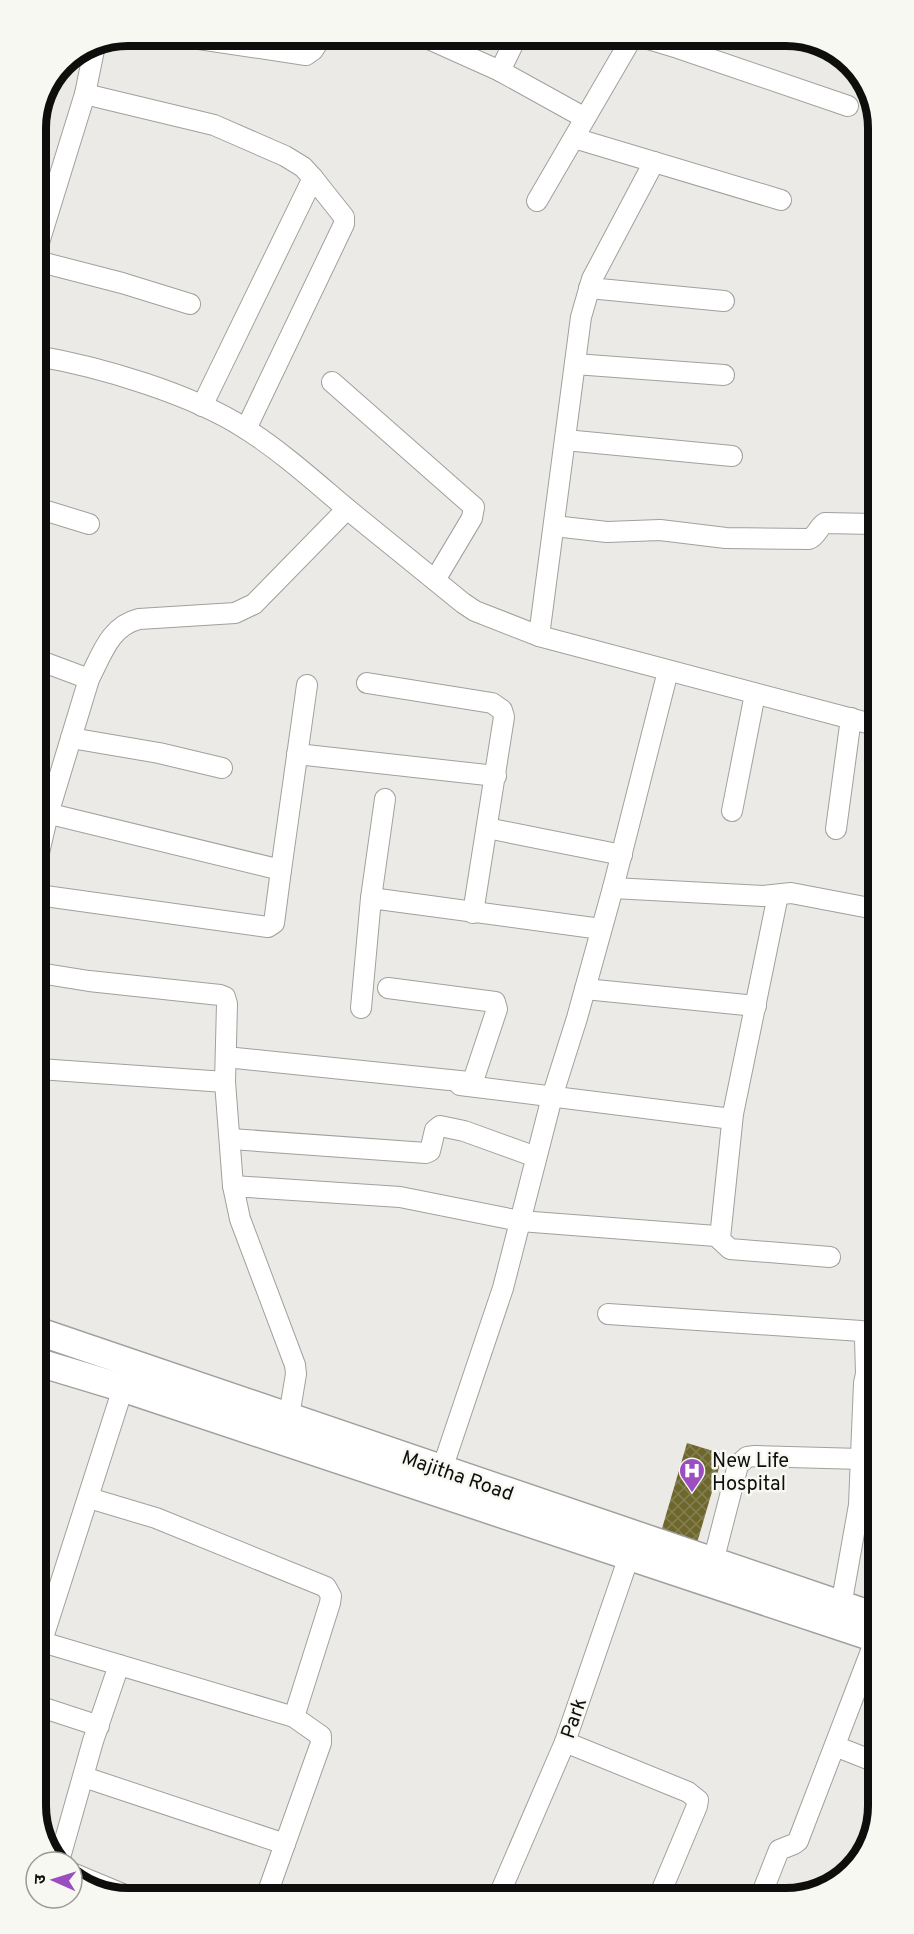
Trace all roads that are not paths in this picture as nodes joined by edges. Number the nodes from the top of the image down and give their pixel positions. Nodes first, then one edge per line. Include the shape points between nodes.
1 (249, 47) edge
2 (315, 47) edge
3 (447, 47) edge
4 (512, 47) edge
5 (627, 47) edge
6 (675, 47) edge
7 (93, 55) edge
8 (500, 71) junction
9 (85, 94) junction
10 (848, 106) dead end
11 (585, 118) junction
12 (574, 138) junction
13 (654, 162) junction
14 (313, 178) junction
15 (781, 200) dead end
16 (537, 201) dead end
17 (47, 217) edge
18 (47, 264) edge
19 (589, 288) junction
20 (724, 301) dead end
21 (190, 304) dead end
22 (47, 358) edge
23 (575, 364) junction
24 (724, 375) dead end
25 (332, 382) dead end
26 (202, 406) junction
27 (246, 429) junction
28 (565, 440) junction
29 (732, 456) dead end
30 (347, 509) junction
31 (47, 511) edge
32 (89, 524) dead end
33 (868, 524) edge
34 (554, 526) junction
35 (435, 580) junction
36 (539, 636) junction
37 (47, 663) edge
38 (668, 671) junction
39 (90, 679) junction
40 (367, 683) dead end
41 (307, 685) dead end
42 (755, 694) junction
43 (851, 718) junction
44 (868, 723) edge
45 (71, 738) junction
46 (297, 754) junction
47 (222, 768) dead end
48 (496, 776) junction
49 (386, 799) dead end
50 (47, 802) edge
51 (732, 811) dead end
52 (47, 814) edge
53 (487, 828) junction
54 (836, 830) dead end
55 (622, 855) junction
56 (281, 870) junction
57 (613, 888) junction
58 (778, 895) junction
59 (47, 896) edge
60 (371, 898) junction
61 (868, 908) edge
62 (473, 913) junction
63 (601, 929) junction
64 (47, 974) edge
65 (388, 988) dead end
66 (585, 989) junction
67 (756, 1006) junction
68 (361, 1008) dead end
69 (226, 1057) junction
70 (300, 1064) junction
71 (47, 1070) edge
72 (225, 1082) junction
73 (552, 1097) junction
74 (732, 1119) junction
75 (231, 1139) junction
76 (536, 1157) junction
77 (233, 1186) junction
78 (520, 1221) junction
79 (720, 1238) junction
80 (830, 1257) dead end
81 (608, 1314) dead end
82 (47, 1334) edge
83 (868, 1353) edge
84 (47, 1365) edge
85 (123, 1388) junction
86 (868, 1395) edge
87 (289, 1416) junction
88 (861, 1459) junction
89 (439, 1481) junction
90 (88, 1498) junction
91 (868, 1506) edge
92 (633, 1546) junction
93 (713, 1562) junction
94 (839, 1615) junction
95 (47, 1626) edge
96 (868, 1627) edge
97 (47, 1647) edge
98 (868, 1656) edge
99 (119, 1665) junction
100 (47, 1709) edge
101 (294, 1717) junction
102 (99, 1726) junction
103 (565, 1742) junction
104 (835, 1746) junction
105 (868, 1759) edge
106 (84, 1777) junction
107 (285, 1844) junction
108 (62, 1850) edge
109 (270, 1887) edge
110 (502, 1888) edge
111 (663, 1888) edge
112 (764, 1888) edge

1 - 2 street via 306,56
3 - 8 street
4 - 8 street
5 - 11 street
6 - 10 street
7 - 9 street
8 - 11 street
9 - 14 street via 214,125 285,156 303,166
9 - 17 street
11 - 12 street
12 - 13 street
12 - 16 street
13 - 15 street
13 - 19 street
14 - 26 street
14 - 27 street via 344,217 344,224
18 - 21 street
19 - 20 street
19 - 23 street
22 - 26 street via 146,385
23 - 24 street
23 - 28 street
25 - 35 street via 474,507 472,518
26 - 27 street
27 - 30 street
28 - 29 street
28 - 34 street
30 - 35 street
30 - 39 street via 247,609 127,622 105,648
31 - 32 street
33 - 34 street via 825,523 813,538 799,539 726,538 660,530 601,532
34 - 36 street
35 - 36 street via 475,611
36 - 38 street
37 - 39 street
38 - 42 street
38 - 55 street
39 - 45 street
40 - 48 street via 498,705 504,717
41 - 46 street
42 - 43 street
42 - 51 street
43 - 44 street
43 - 54 street
45 - 47 street
45 - 50 street
46 - 48 street
46 - 56 street
48 - 53 street
49 - 60 street
52 - 56 street
53 - 55 street
53 - 62 street
55 - 57 street
56 - 59 street via 274,923 268,927
57 - 58 street
57 - 63 street
58 - 61 street via 797,894
58 - 67 street
60 - 62 street
60 - 68 street
62 - 63 street
63 - 66 street
64 - 69 street via 222,995 227,1004
65 - 70 street via 495,1002 497,1009 473,1081
66 - 67 street
66 - 73 street
67 - 74 street
69 - 70 street
69 - 72 street
70 - 73 street
71 - 72 street
72 - 75 street
73 - 74 street
73 - 76 street
74 - 79 street
75 - 76 street via 426,1153 435,1130 441,1126
75 - 77 street
76 - 78 street
77 - 78 street via 400,1197
77 - 87 street via 240,1219 295,1365
78 - 79 street
78 - 89 street via 494,1319
79 - 80 street via 730,1249
81 - 83 street via 861,1331
82 - 87 main road, Majitha Road
84 - 85 main road, Majitha Road
85 - 89 main road, Majitha Road
85 - 90 street
86 - 88 street
87 - 89 main road, Majitha Road
88 - 91 street
88 - 93 street via 755,1456 742,1461
89 - 92 main road, Majitha Road
90 - 95 street
90 - 101 street via 156,1518 326,1587 330,1604
91 - 94 street
92 - 93 main road, Majitha Road
92 - 94 main road, Majitha Road
92 - 103 street, Park
93 - 94 main road, Majitha Road
94 - 96 main road, Majitha Road
97 - 99 street
98 - 104 street
99 - 101 street
99 - 102 street
100 - 102 street
101 - 107 street via 321,1736 321,1743
102 - 106 street
103 - 110 street, Park
103 - 111 street via 688,1792 698,1800
104 - 105 street
104 - 112 street via 798,1841 779,1850
106 - 107 street
106 - 108 street
107 - 109 street

